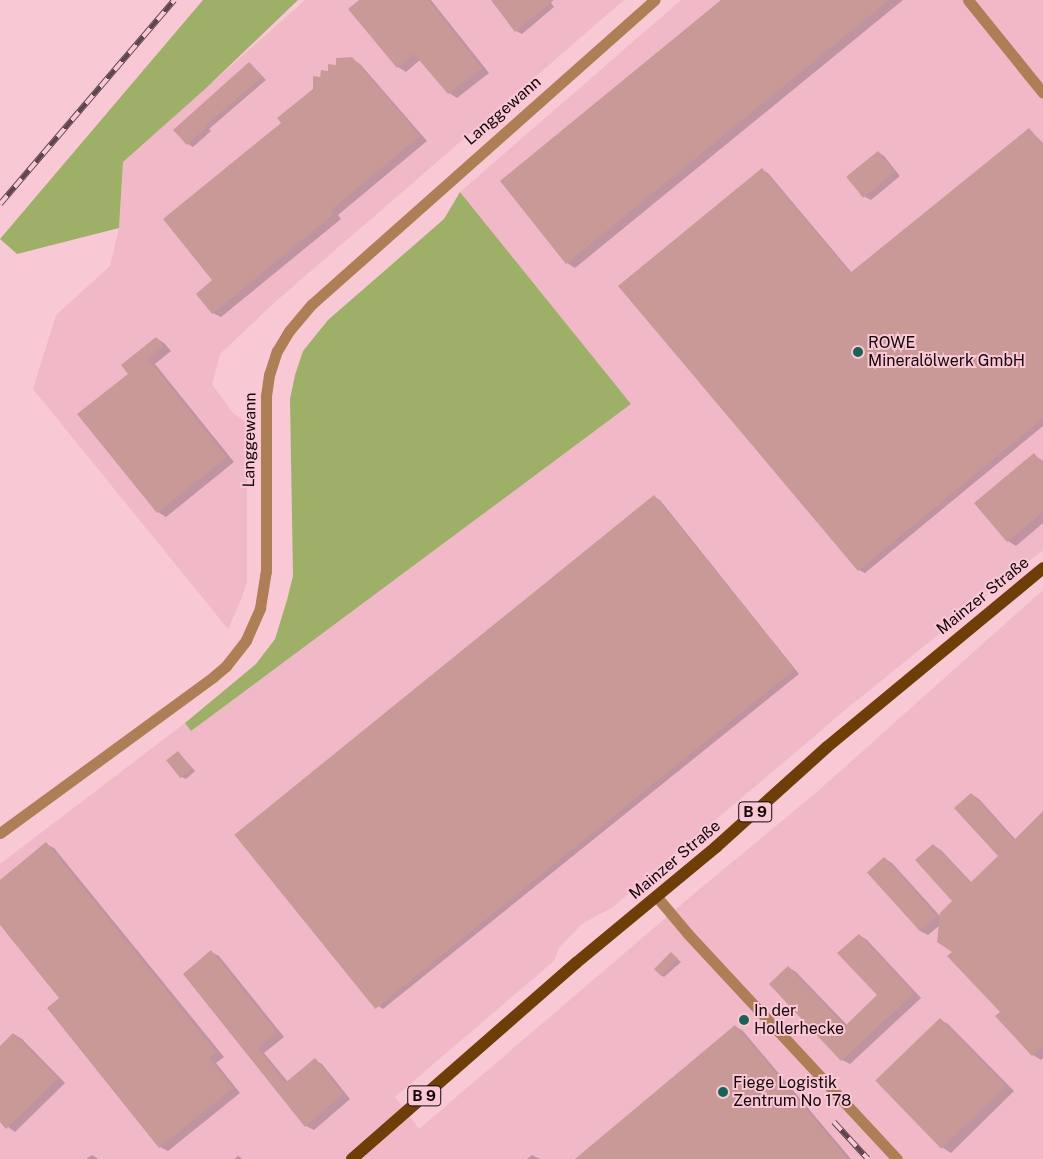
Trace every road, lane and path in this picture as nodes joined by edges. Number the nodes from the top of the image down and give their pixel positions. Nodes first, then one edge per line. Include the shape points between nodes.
1 (655, 0) edge
2 (968, 0) edge
3 (1043, 93) edge
4 (1043, 568) edge
5 (0, 833) edge
6 (657, 898) junction
7 (352, 1159) edge
8 (897, 1159) edge

1 - 5 street, Langgewann via 320,297 288,331 277,351 267,389 266,571 260,608 246,640 213,677
2 - 3 street
4 - 6 main road, Mainzer Straße / B 9 via 827,747
6 - 7 main road, Mainzer Straße / B 9 via 569,968
6 - 8 street

